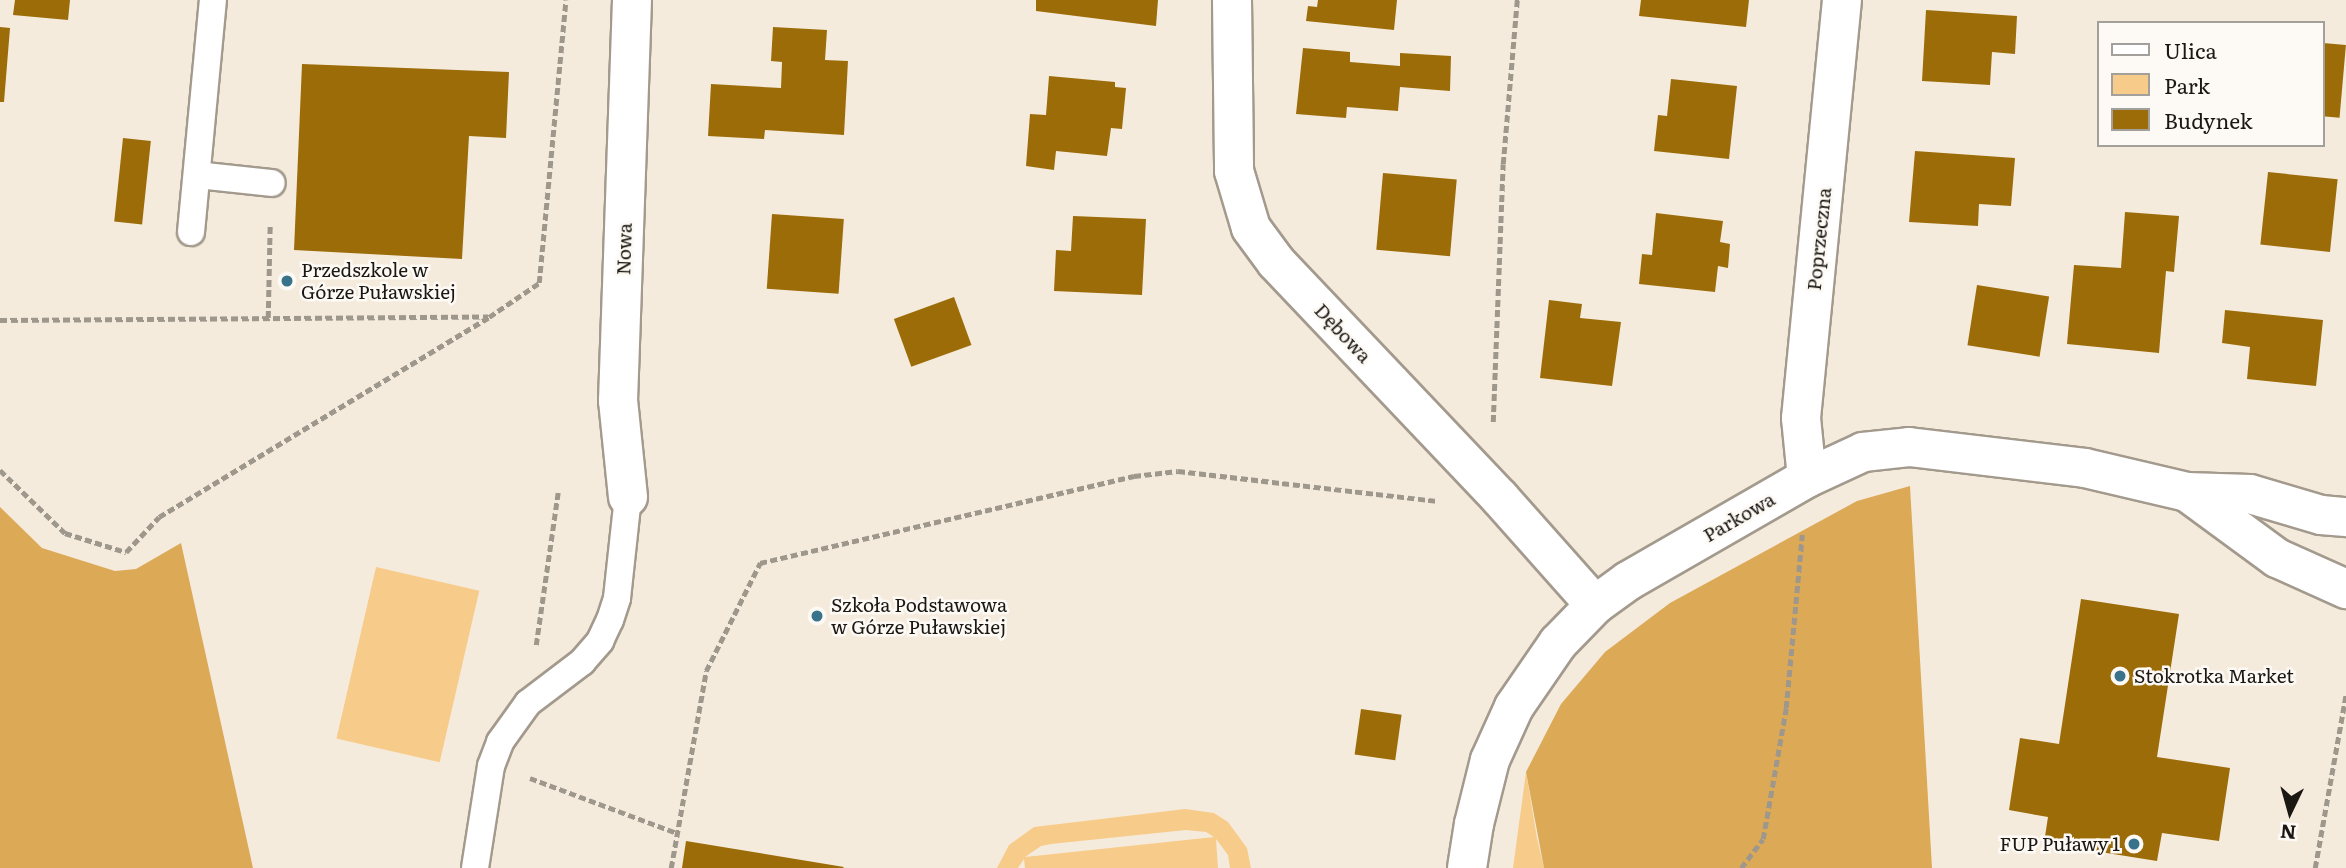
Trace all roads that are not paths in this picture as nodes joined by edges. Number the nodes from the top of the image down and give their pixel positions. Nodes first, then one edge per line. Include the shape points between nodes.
1 (213, 0) edge
2 (632, 0) edge
3 (1232, 0) edge
4 (1842, 0) edge
5 (197, 175) junction
6 (272, 183) road end
7 (191, 232) dead end
8 (1807, 478) junction
9 (2188, 492) junction
10 (628, 497) joint
11 (2346, 517) edge
12 (2346, 589) edge
13 (1595, 605) junction
14 (475, 868) edge
15 (1467, 868) edge

1 - 5 lane
2 - 10 street, Nowa via 618,401
3 - 13 street, Dębowa via 1234,171 1251,228 1276,262
4 - 8 street, Poprzeczna via 1801,418
5 - 6 lane
5 - 7 lane
8 - 9 street, Parkowa via 1863,452 1909,447 2085,468
8 - 13 street, Parkowa via 1628,581
9 - 11 street, Parkowa via 2250,494 2321,515
9 - 12 street, Parkowa via 2277,558
10 - 14 lane via 617,598 610,620 582,662 528,703 500,742 491,766
13 - 15 street, Parkowa via 1558,643 1514,707 1490,760

